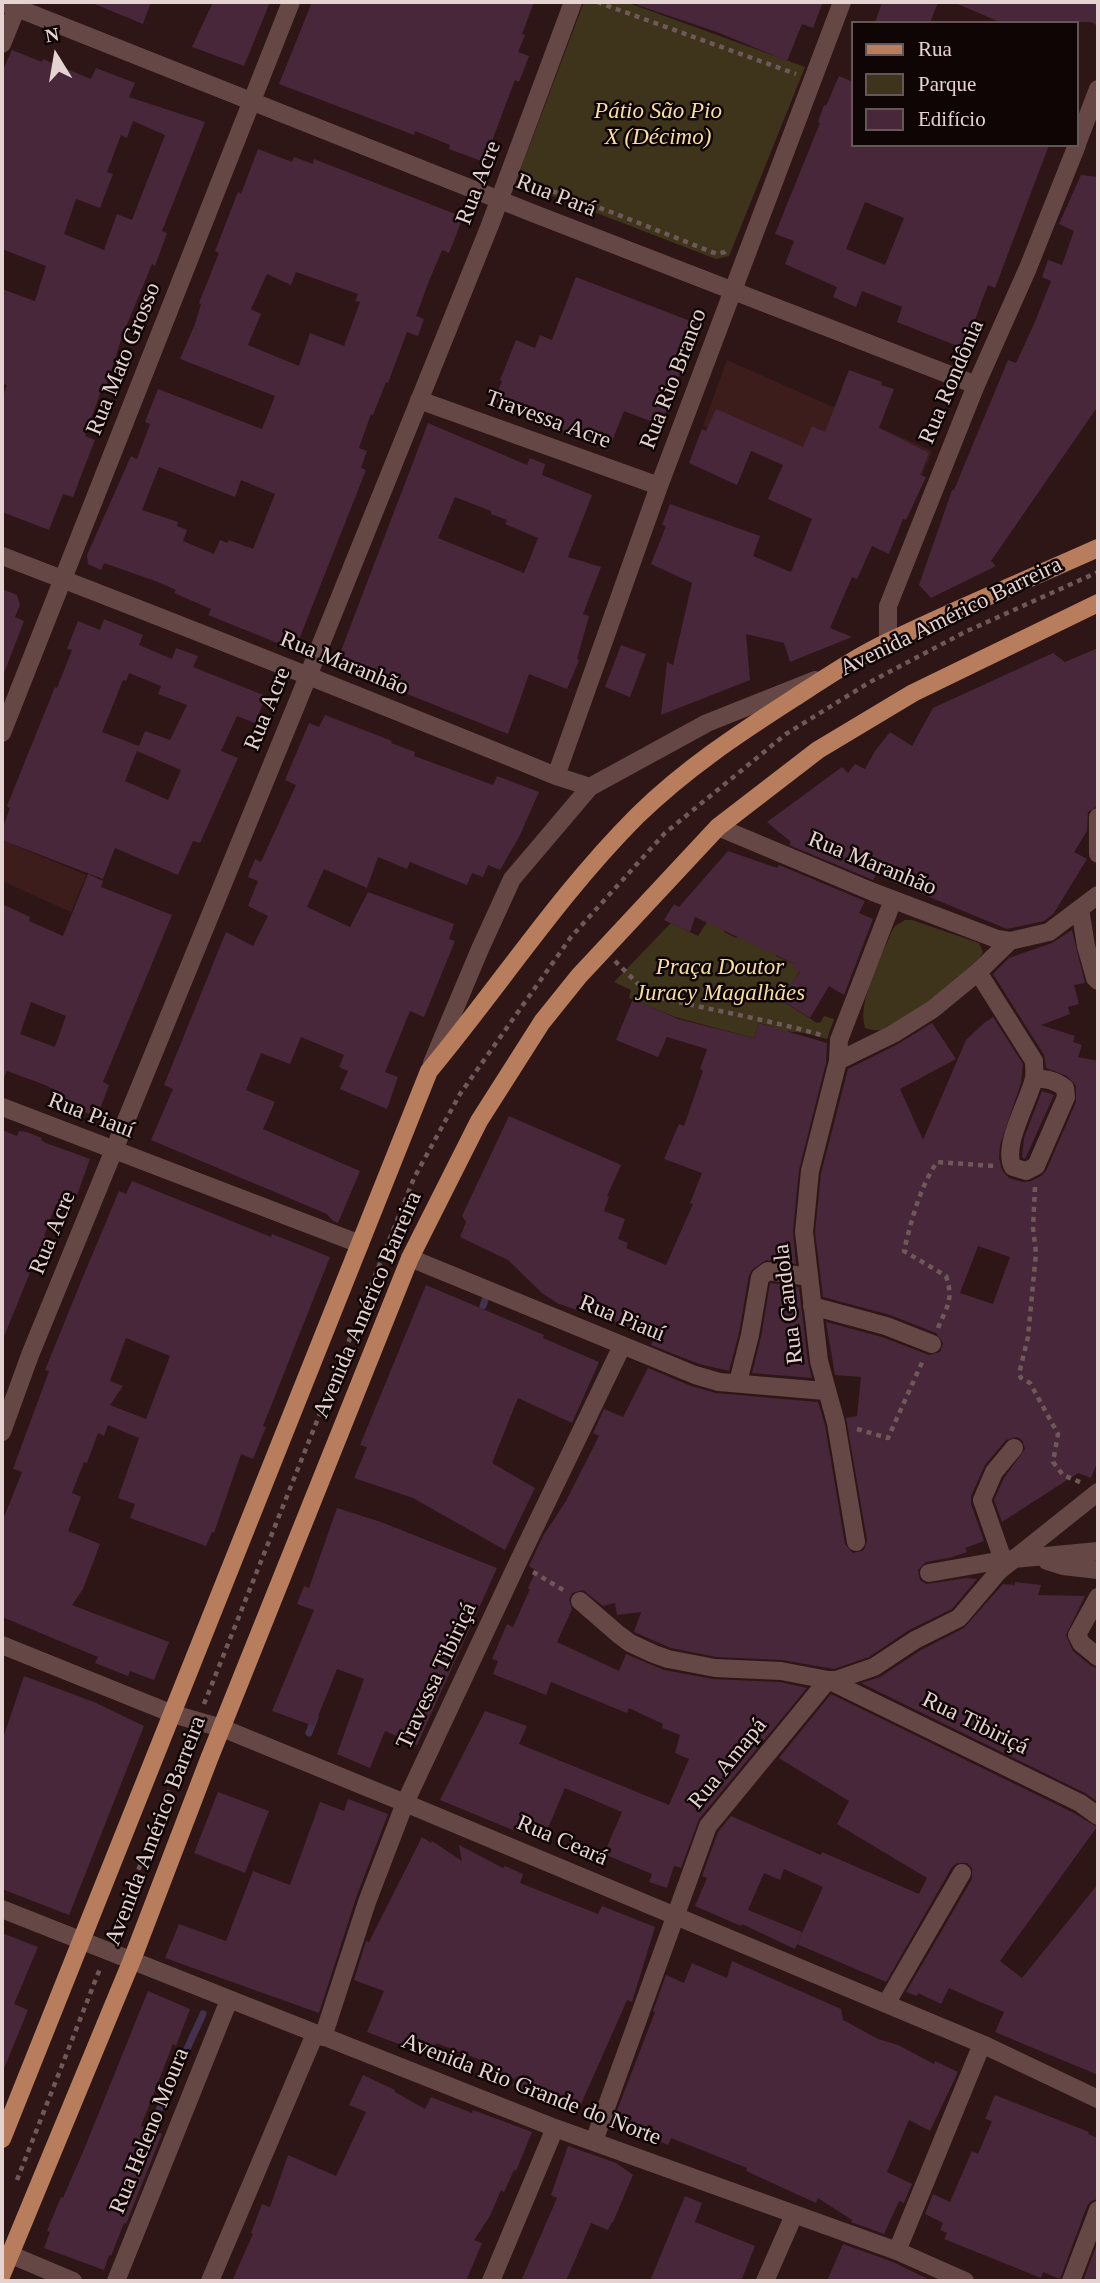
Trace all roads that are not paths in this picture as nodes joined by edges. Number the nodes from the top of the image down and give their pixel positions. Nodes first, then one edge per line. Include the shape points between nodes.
1 (291, 2) edge
2 (573, 2) edge
3 (842, 2) edge
4 (12, 4) edge
5 (2, 44) edge
6 (1098, 89) edge
7 (252, 102) junction
8 (1079, 140) edge
9 (1076, 147) edge
10 (500, 200) junction
11 (733, 292) junction
12 (976, 385) junction
13 (419, 400) junction
14 (659, 486) junction
15 (1098, 548) edge
16 (2, 556) edge
17 (63, 579) junction
18 (1098, 603) edge
19 (888, 642) junction
20 (838, 670) junction
21 (309, 675) junction
22 (2, 733) edge
23 (556, 776) junction
24 (590, 787) junction
25 (1098, 817) edge
26 (718, 827) junction
27 (1098, 854) edge
28 (1098, 895) edge
29 (893, 900) junction
30 (1080, 909) junction
31 (1010, 941) junction
32 (978, 972) junction
33 (1098, 981) edge
34 (838, 1061) junction
35 (429, 1071) junction
36 (1034, 1078) junction
37 (2, 1107) edge
38 (113, 1151) junction
39 (360, 1244) junction
40 (410, 1258) junction
41 (809, 1277) junction
42 (812, 1306) junction
43 (932, 1344) road end
44 (622, 1346) junction
45 (738, 1382) junction
46 (825, 1391) junction
47 (2, 1432) edge
48 (1014, 1448) dead end
49 (1092, 1489) edge
50 (856, 1542) dead end
51 (1098, 1551) edge
52 (1035, 1558) junction
53 (1008, 1560) junction
54 (1098, 1570) edge
55 (929, 1573) dead end
56 (1098, 1597) edge
57 (580, 1601) road end
58 (2, 1644) edge
59 (1098, 1657) edge
60 (828, 1680) junction
61 (173, 1714) junction
62 (222, 1728) junction
63 (405, 1803) junction
64 (1098, 1816) edge
65 (962, 1873) dead end
66 (2, 1909) edge
67 (677, 1916) junction
68 (82, 1940) junction
69 (132, 1960) junction
70 (229, 2000) junction
71 (886, 2004) junction
72 (319, 2035) junction
73 (982, 2044) junction
74 (1098, 2099) edge
75 (555, 2128) junction
76 (2, 2139) edge
77 (594, 2141) junction
78 (1098, 2210) edge
79 (794, 2216) junction
80 (897, 2252) junction
81 (9, 2254) junction
82 (2, 2274) edge
83 (73, 2281) edge
84 (116, 2281) edge
85 (210, 2281) edge
86 (491, 2281) edge
87 (765, 2281) edge
88 (965, 2281) edge
89 (1071, 2281) edge

1 - 7 street, Rua Mato Grosso
2 - 10 street, Rua Acre
3 - 11 street, Rua Rio Branco
4 - 5 street
4 - 7 street, Rua Pará
6 - 8 street, Rua Rondônia
7 - 10 street, Rua Pará
7 - 17 street, Rua Mato Grosso
9 - 12 street, Rua Rondônia
10 - 11 street, Rua Pará
10 - 13 street, Rua Acre
11 - 12 street, Rua Pará
11 - 14 street, Rua Rio Branco
12 - 19 street, Rua Rondônia via 888,606
13 - 14 street, Travessa Acre
13 - 21 street, Rua Acre
14 - 23 street, Rua Rio Branco
15 - 19 main road, Avenida Américo Barreira
16 - 17 street, Rua Maranhão
17 - 21 street, Rua Maranhão
17 - 22 street, Rua Mato Grosso
18 - 26 main road, Avenida Américo Barreira via 913,693 818,751
19 - 20 main road, Avenida Américo Barreira
20 - 24 street, Avenida Américo Barreira via 707,723
20 - 35 main road, Avenida Américo Barreira via 727,741 680,776 637,817 540,927
21 - 23 street, Rua Maranhão
21 - 38 street, Rua Acre
23 - 24 street, Rua Maranhão
24 - 35 street, Avenida Américo Barreira via 512,879
25 - 27 street
26 - 29 street, Rua Maranhão
26 - 40 main road, Avenida Américo Barreira via 542,1022 479,1121
28 - 30 street
29 - 31 street, Rua Maranhão
29 - 34 street, Rua Gandola via 839,1040
30 - 31 street via 1049,932
30 - 33 street
31 - 32 street
32 - 34 street via 933,1009
32 - 36 street via 1034,1061
34 - 41 street, Rua Gandola via 807,1191 804,1232
35 - 39 main road, Avenida Américo Barreira
36 - 36 street via 1019,1114 1010,1158 1023,1169 1042,1153 1066,1097 1059,1083
37 - 38 street, Rua Piauí
38 - 39 street, Rua Piauí
38 - 47 street, Rua Acre
39 - 61 main road, Avenida Américo Barreira
40 - 44 street, Rua Piauí
40 - 62 main road, Avenida Américo Barreira
41 - 42 street, Rua Gandola
41 - 45 street via 768,1271 760,1277
42 - 43 street
42 - 46 street, Rua Gandola
44 - 45 street, Rua Piauí via 695,1375
44 - 63 street, Travessa Tibiriçá
45 - 46 street, Rua Piauí
46 - 50 street, Rua Gandola via 836,1423
48 - 53 street via 995,1472 982,1500
49 - 53 street
51 - 52 street
52 - 53 street
52 - 54 street
53 - 55 street
53 - 60 street via 959,1618 874,1667
56 - 59 street via 1077,1635
57 - 60 street via 630,1643 668,1660
58 - 61 street, Rua Ceará
60 - 64 street, Rua Tibiriçá
60 - 67 street, Rua Amapá via 708,1826
61 - 62 street, Rua Ceará
61 - 68 main road, Avenida Américo Barreira
62 - 63 street, Rua Ceará
62 - 69 main road, Avenida Américo Barreira
63 - 67 street, Rua Ceará
63 - 72 street, Travessa Tibiriçá
65 - 71 street
66 - 68 street, Avenida Rio Grande do Norte
67 - 71 street, Rua Ceará
67 - 77 street, Rua Amapá
68 - 69 street, Avenida Rio Grande do Norte
68 - 76 main road, Avenida Américo Barreira
69 - 70 street, Avenida Rio Grande do Norte
69 - 81 main road, Avenida Américo Barreira
70 - 72 street, Avenida Rio Grande do Norte
70 - 84 street, Rua Heleno Moura
71 - 73 street, Rua Ceará
72 - 75 street, Avenida Rio Grande do Norte
72 - 85 street, Travessa Tibiriçá
73 - 74 street, Rua Ceará
73 - 80 street
75 - 77 street, Avenida Rio Grande do Norte
75 - 86 street
77 - 79 street, Avenida Rio Grande do Norte
78 - 89 street
79 - 80 street, Avenida Rio Grande do Norte
79 - 87 street
80 - 88 street, Avenida Rio Grande do Norte
81 - 82 main road, Avenida Américo Barreira
81 - 83 street

